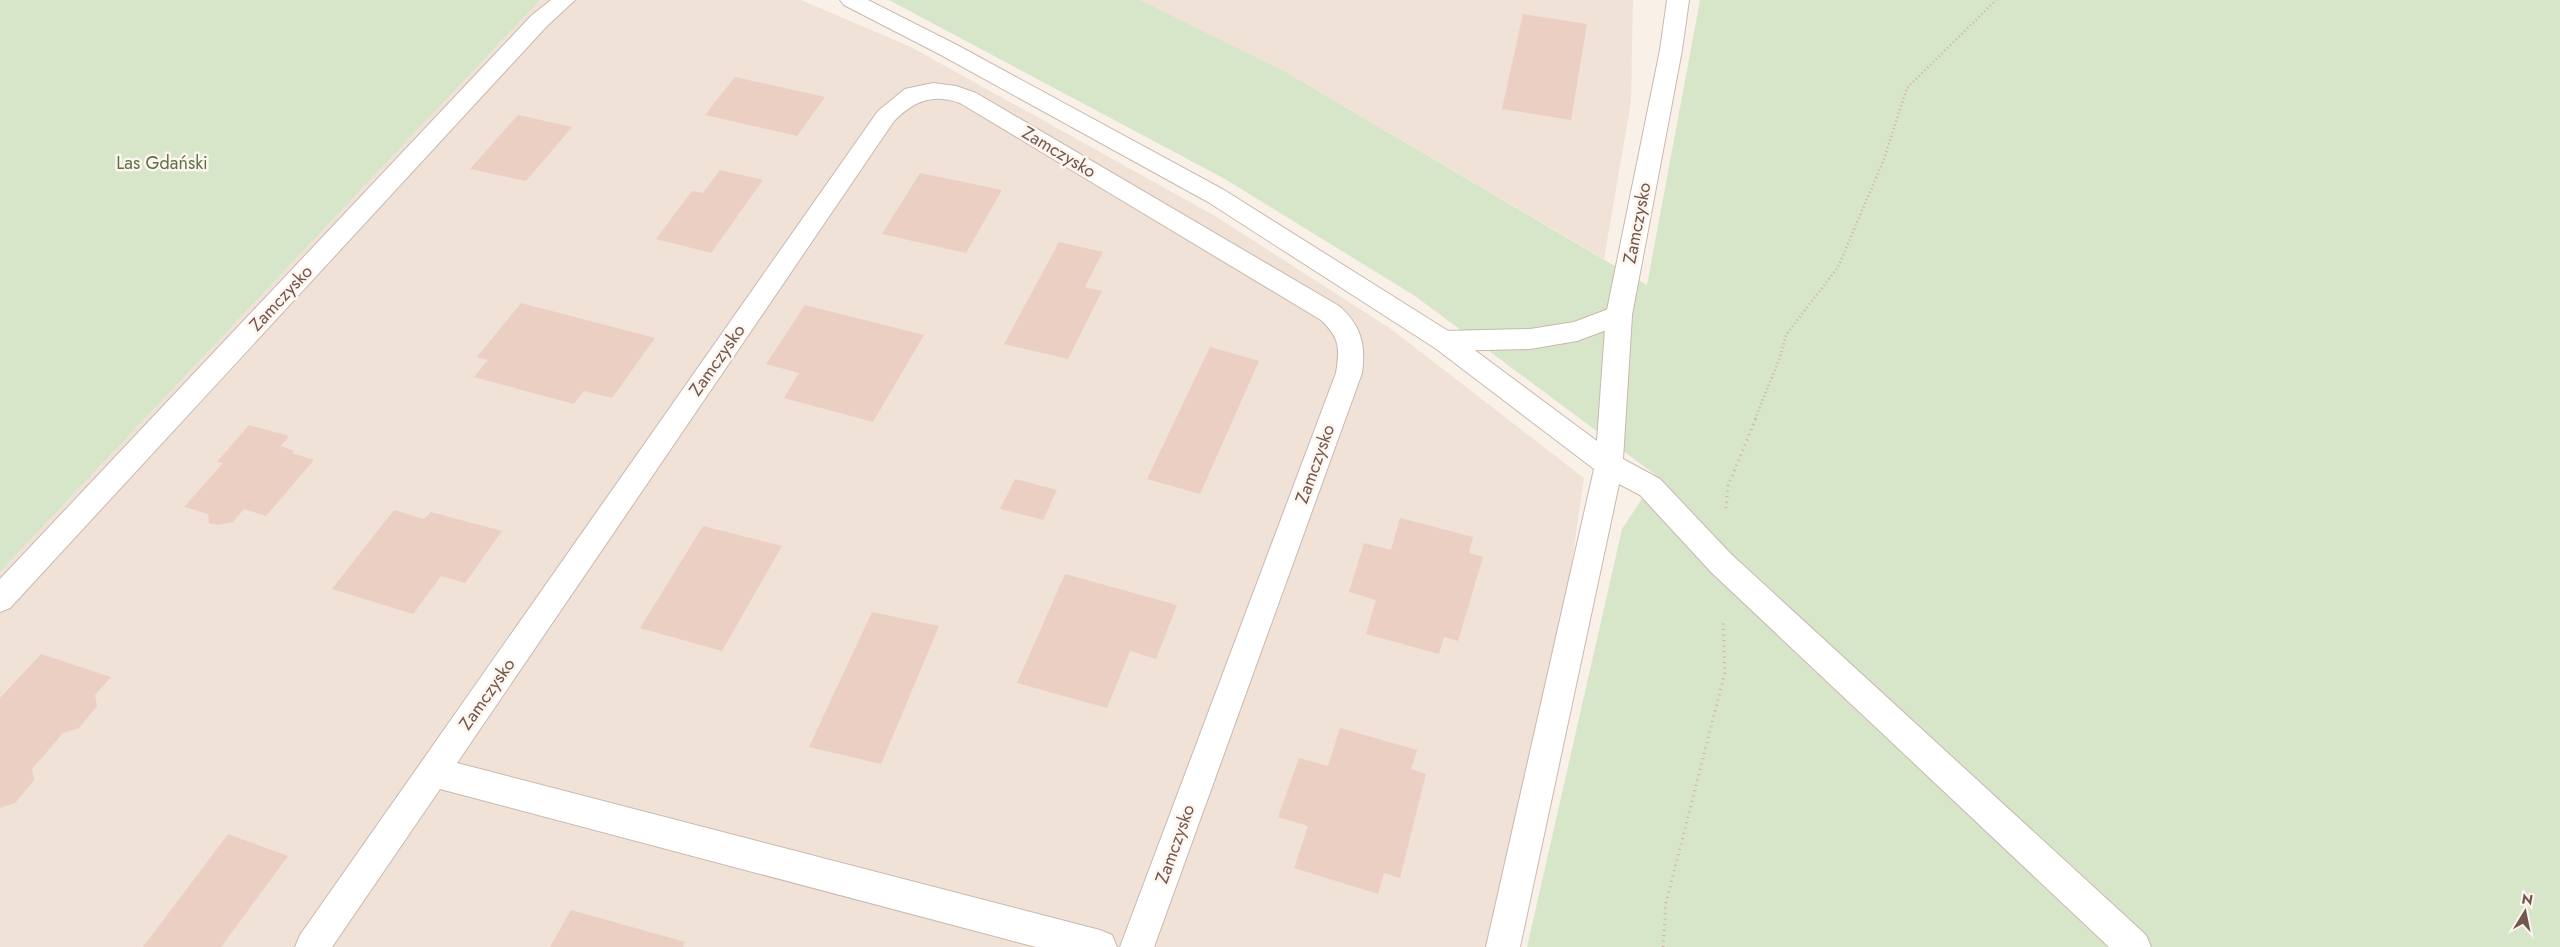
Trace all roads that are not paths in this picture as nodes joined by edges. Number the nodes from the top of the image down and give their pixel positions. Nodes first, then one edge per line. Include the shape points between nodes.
1 (564, 0) edge
2 (851, 0) edge
3 (1678, 0) edge
4 (1619, 314) junction
5 (1444, 341) junction
6 (1609, 465) junction
7 (0, 599) edge
8 (433, 772) junction
9 (312, 947) edge
10 (1100, 947) edge
11 (1137, 947) edge
12 (1503, 947) edge
13 (2134, 947) edge

1 - 7 street, Zamczysko via 539,21
2 - 5 street via 1216,196
3 - 4 street, Zamczysko
4 - 5 street via 1577,332 1530,339
4 - 6 street, Zamczysko
5 - 6 street
6 - 12 street, Zamczysko
6 - 13 street via 1650,487 1720,563
8 - 9 street, Zamczysko
8 - 10 street
8 - 11 street, Zamczysko via 886,116 898,102 914,94 930,90 958,94 1330,313 1349,335 1352,345 1349,373

